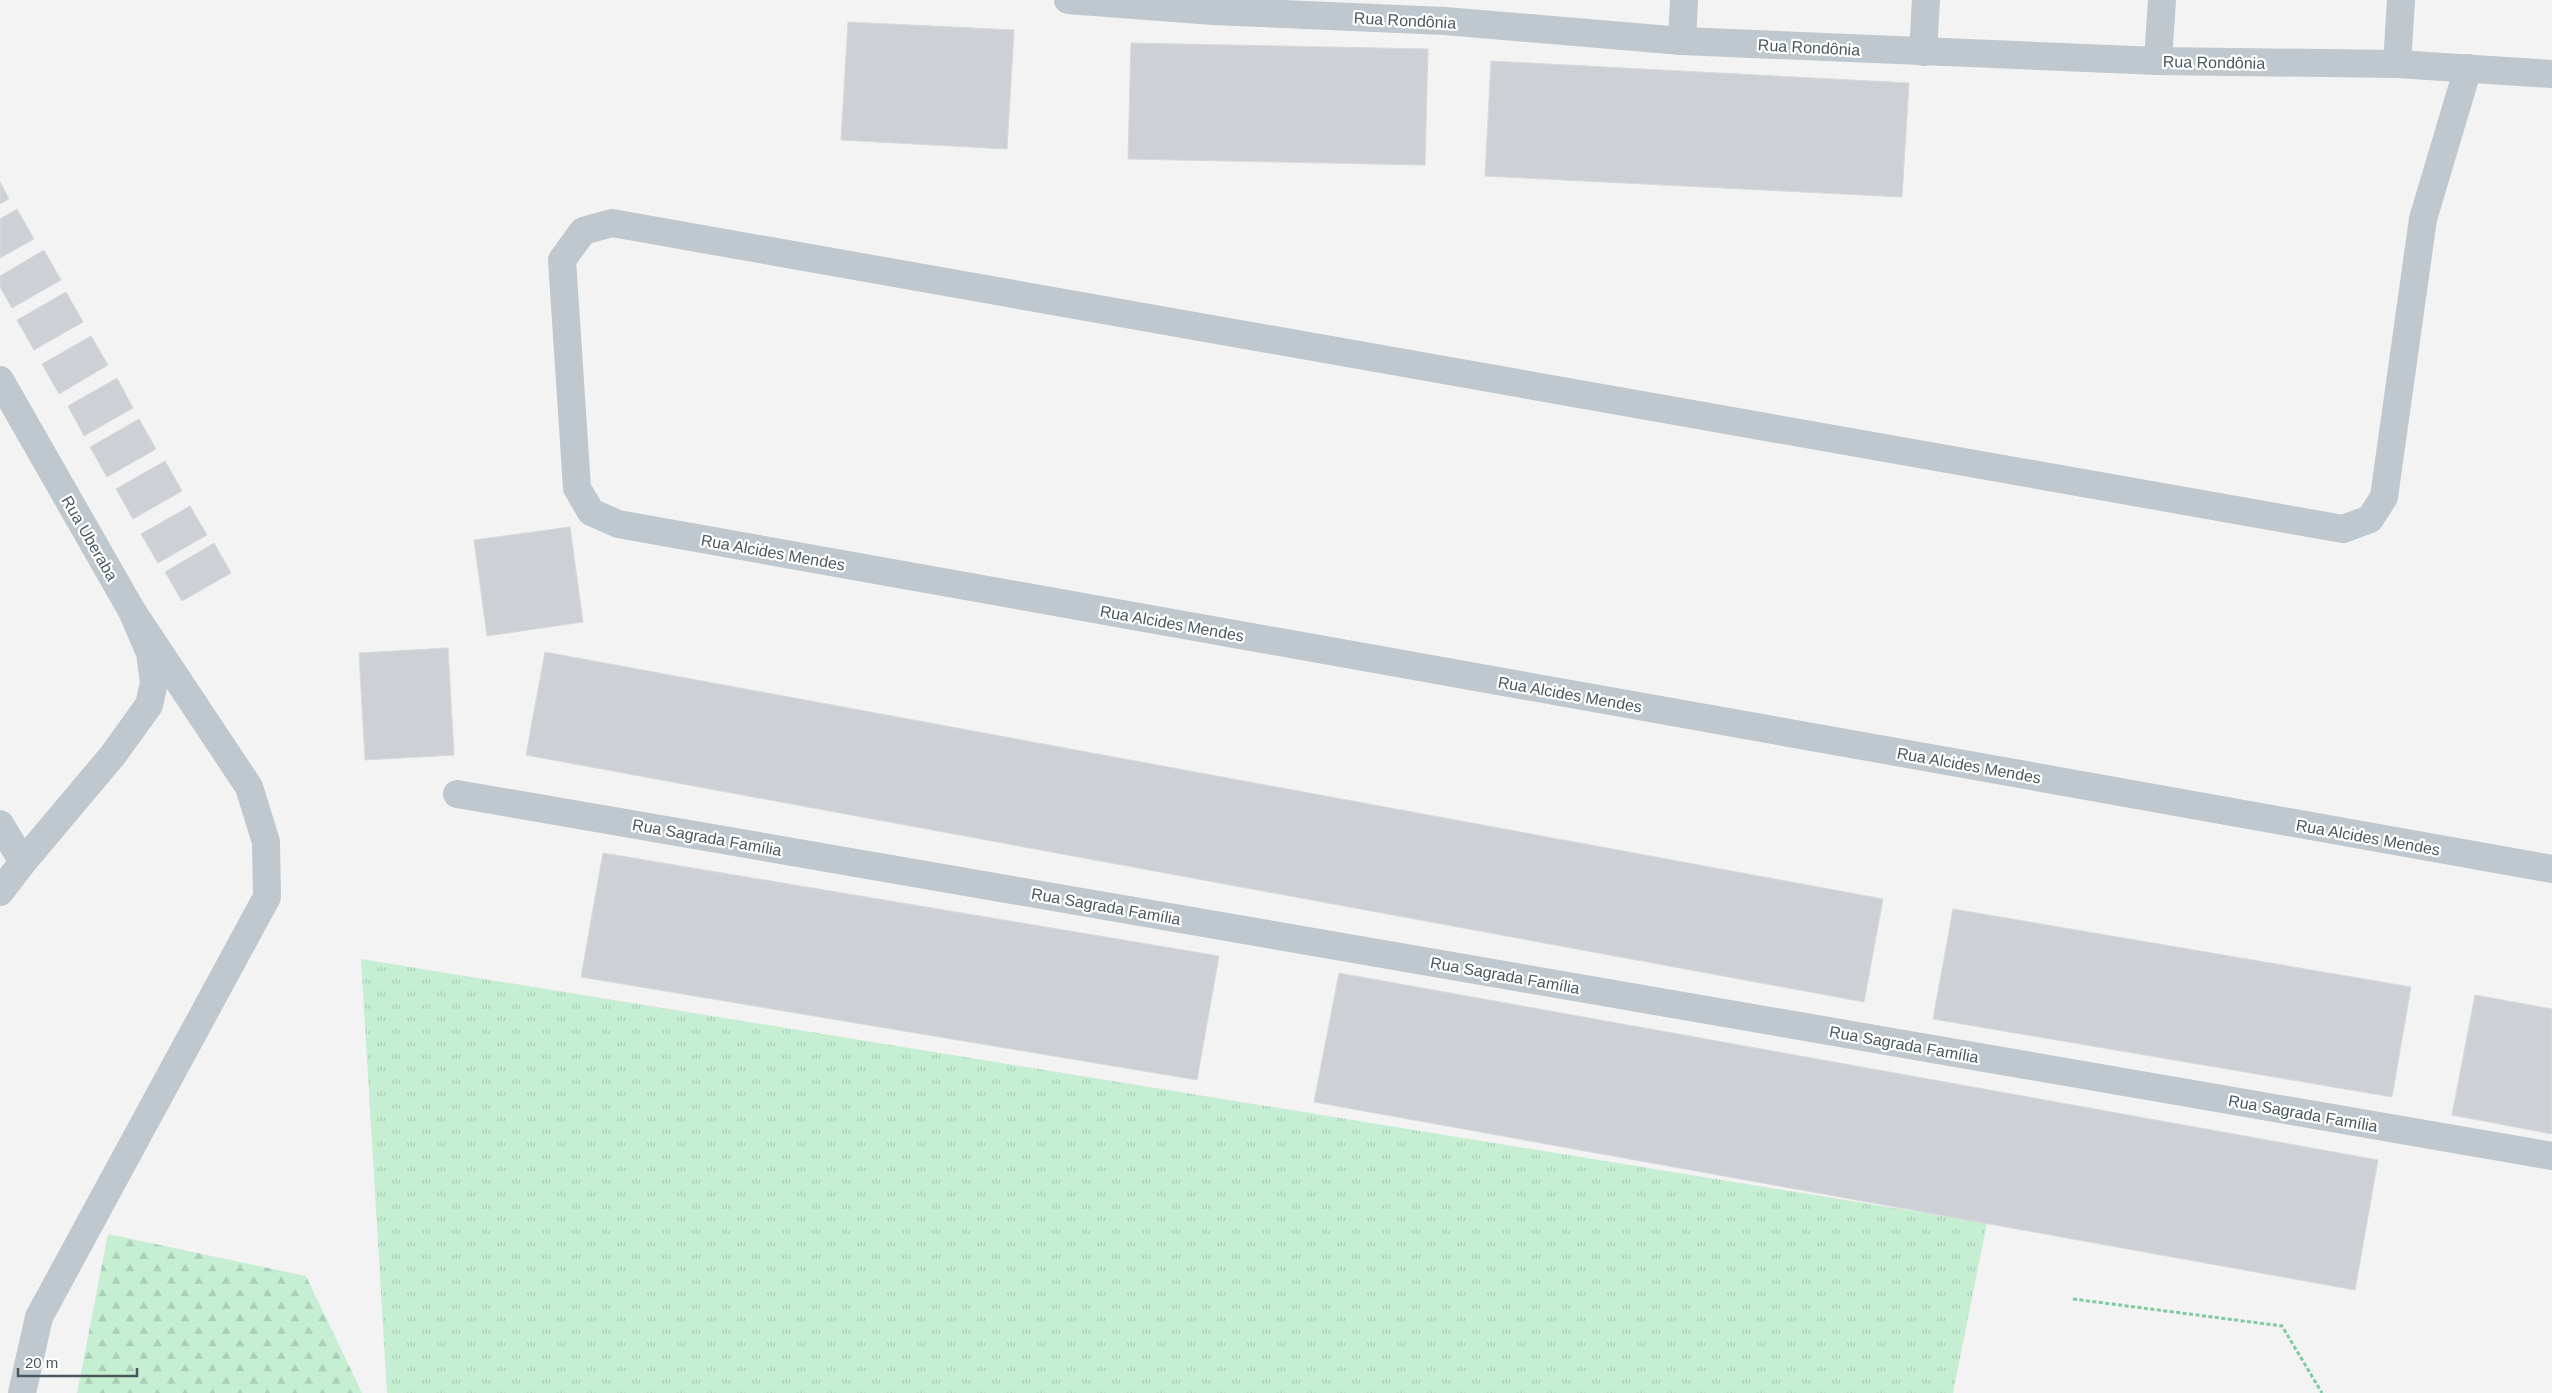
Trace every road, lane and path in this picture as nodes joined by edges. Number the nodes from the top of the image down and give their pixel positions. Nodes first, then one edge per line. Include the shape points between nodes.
1 (1068, 0) edge
2 (1684, 0) edge
3 (1926, 0) edge
4 (2162, 0) edge
5 (2401, 0) edge
6 (1213, 5) edge
7 (1446, 10) edge
8 (1682, 41) junction
9 (1923, 52) junction
10 (2158, 61) junction
11 (2397, 64) junction
12 (2468, 68) junction
13 (2552, 74) edge
14 (0, 380) edge
15 (132, 611) junction
16 (458, 794) dead end
17 (0, 824) edge
18 (23, 862) junction
19 (2552, 870) edge
20 (0, 892) edge
21 (2552, 1156) edge
22 (2072, 1299) dead end
23 (22, 1393) edge
24 (2322, 1393) edge

1 - 6 street, Rua Rondônia
2 - 8 street
3 - 9 street
4 - 10 street
5 - 11 street
6 - 7 street, Rua Rondônia
7 - 8 street, Rua Rondônia
8 - 9 street, Rua Rondônia
9 - 10 street, Rua Rondônia
10 - 11 street, Rua Rondônia
11 - 12 street, Rua Rondônia
12 - 13 street, Rua Rondônia
12 - 19 street, Rua Alcides Mendes via 2423,219 2384,497 2370,519 2344,529 612,223 583,231 562,260 577,488 591,512 618,524
14 - 15 street, Rua Uberaba
15 - 18 street, Rua Uberaba via 150,653 154,683 149,705 113,755
15 - 23 street via 249,787 266,842 267,897 39,1317
16 - 21 street, Rua Sagrada Família
17 - 18 street
18 - 20 street
22 - 24 path via 2282,1326

